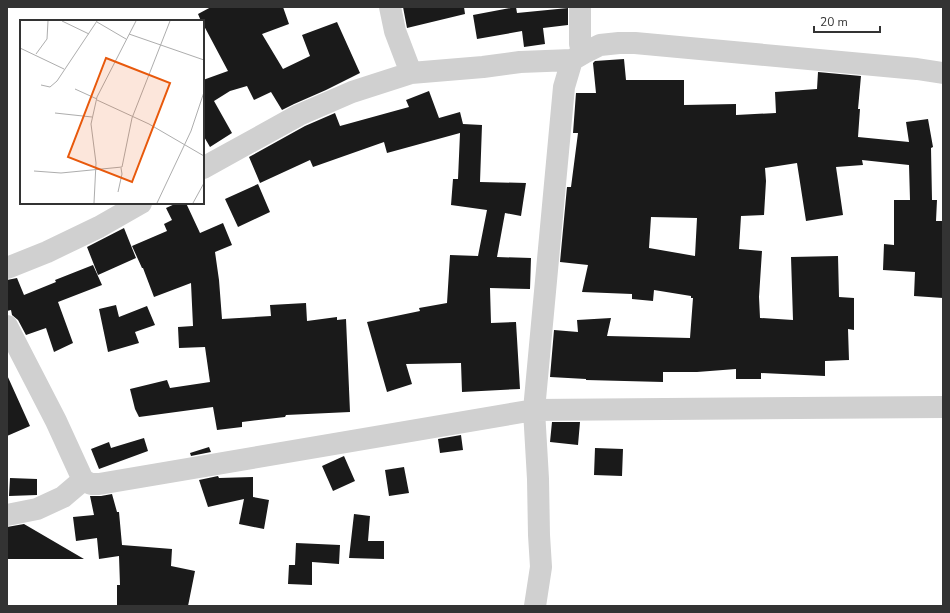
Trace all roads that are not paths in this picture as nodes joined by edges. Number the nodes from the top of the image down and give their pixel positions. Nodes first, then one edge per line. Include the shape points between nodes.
1 (390, 7) edge
2 (580, 7) edge
3 (578, 56) junction
4 (411, 73) junction
5 (943, 73) edge
6 (204, 167) edge
7 (139, 204) edge
8 (7, 268) edge
9 (7, 326) edge
10 (943, 407) edge
11 (534, 410) junction
12 (83, 480) junction
13 (7, 515) edge
14 (535, 606) edge

1 - 4 street via 395,31
2 - 3 street
3 - 4 street via 483,68
3 - 5 street via 600,45 635,43
3 - 11 street via 564,87
4 - 6 street via 352,92 299,116
7 - 8 street via 98,228
9 - 12 street
10 - 11 street
11 - 12 street via 99,484
11 - 14 street via 541,567
12 - 13 street via 63,497 37,509

